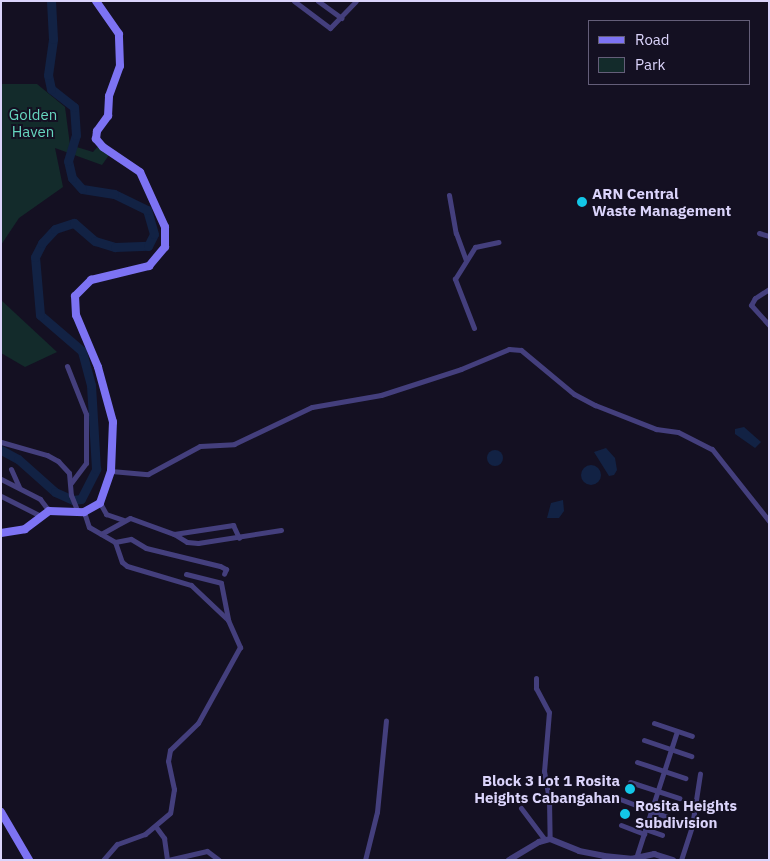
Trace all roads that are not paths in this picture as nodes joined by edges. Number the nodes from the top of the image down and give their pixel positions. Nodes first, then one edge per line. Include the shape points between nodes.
1 (96, 1) edge
2 (294, 1) edge
3 (318, 1) edge
4 (356, 1) edge
5 (341, 18) junction
6 (449, 195) dead end
7 (759, 233) dead end
8 (769, 236) edge
9 (498, 242) dead end
10 (466, 260) junction
11 (769, 289) edge
12 (769, 325) edge
13 (474, 328) dead end
14 (67, 366) dead end
15 (1, 442) edge
16 (11, 469) dead end
17 (111, 471) junction
18 (1, 479) edge
19 (71, 483) junction
20 (19, 488) junction
21 (1, 496) edge
22 (100, 503) junction
23 (50, 512) junction
24 (81, 513) junction
25 (42, 516) junction
26 (123, 520) junction
27 (769, 520) edge
28 (282, 530) dead end
29 (1, 533) edge
30 (101, 534) junction
31 (174, 534) junction
32 (239, 538) junction
33 (115, 542) junction
34 (186, 574) dead end
35 (224, 574) dead end
36 (228, 620) junction
37 (536, 678) dead end
38 (386, 720) dead end
39 (654, 723) dead end
40 (677, 731) junction
41 (692, 736) dead end
42 (644, 740) dead end
43 (671, 749) junction
44 (691, 756) dead end
45 (637, 762) dead end
46 (664, 771) junction
47 (700, 774) dead end
48 (685, 778) dead end
49 (630, 782) dead end
50 (658, 791) junction
51 (679, 798) dead end
52 (620, 799) dead end
53 (521, 808) dead end
54 (1, 812) edge
55 (651, 812) junction
56 (670, 818) dead end
57 (621, 825) dead end
58 (156, 827) junction
59 (644, 832) junction
60 (662, 835) dead end
61 (548, 840) junction
62 (217, 858) edge
63 (636, 858) junction
64 (28, 860) edge
65 (103, 860) edge
66 (168, 860) edge
67 (209, 860) edge
68 (365, 860) edge
69 (509, 860) edge
70 (673, 860) edge
71 (680, 860) edge

1 - 17 main road via 119,34 120,66 110,96 108,116 97,131 96,139 140,172 166,236 163,253 149,266 90,280 75,296 76,315 98,367 113,422
2 - 5 street via 330,28
3 - 5 street
4 - 5 street
6 - 10 street via 456,233
7 - 8 street
9 - 10 street via 474,248
10 - 13 street via 455,279
11 - 12 street via 755,298 751,305
14 - 19 street via 86,414 86,463
15 - 19 street via 46,454 58,461 69,474
16 - 20 street
17 - 22 main road
17 - 27 street via 148,474 200,446 234,444 312,406 381,395 461,369 509,349 522,350 574,394 604,409 656,429 678,432 712,449
18 - 20 street
19 - 24 street via 73,504
20 - 23 street via 40,499
21 - 25 street
22 - 24 main road
22 - 26 street via 106,514
23 - 24 main road
23 - 25 main road
24 - 30 street via 89,527
25 - 29 main road via 25,529
26 - 30 street
26 - 31 street via 145,522
28 - 32 street
30 - 33 street
31 - 32 street via 187,542 198,543
31 - 32 street via 232,524
33 - 35 street via 131,539 146,548 220,566 226,569
33 - 36 street via 122,562 127,566 191,585
34 - 36 street via 221,583
36 - 58 street via 240,647 198,723 170,750 172,807 167,818
37 - 61 street via 536,688 549,712 544,771
38 - 68 street via 376,812
39 - 40 street
40 - 41 street
40 - 43 street
42 - 43 street
43 - 44 street
43 - 46 street
45 - 46 street
46 - 48 street
46 - 50 street
47 - 71 street via 692,826
49 - 50 street
50 - 51 street
50 - 55 street
52 - 55 street
53 - 61 street
54 - 64 main road
55 - 56 street
55 - 59 street
57 - 59 street
58 - 65 street via 117,844
58 - 66 street via 164,838
59 - 60 street
59 - 63 street
61 - 63 street via 579,851
61 - 69 street
62 - 66 street via 207,851
62 - 67 street
63 - 70 street via 654,854

